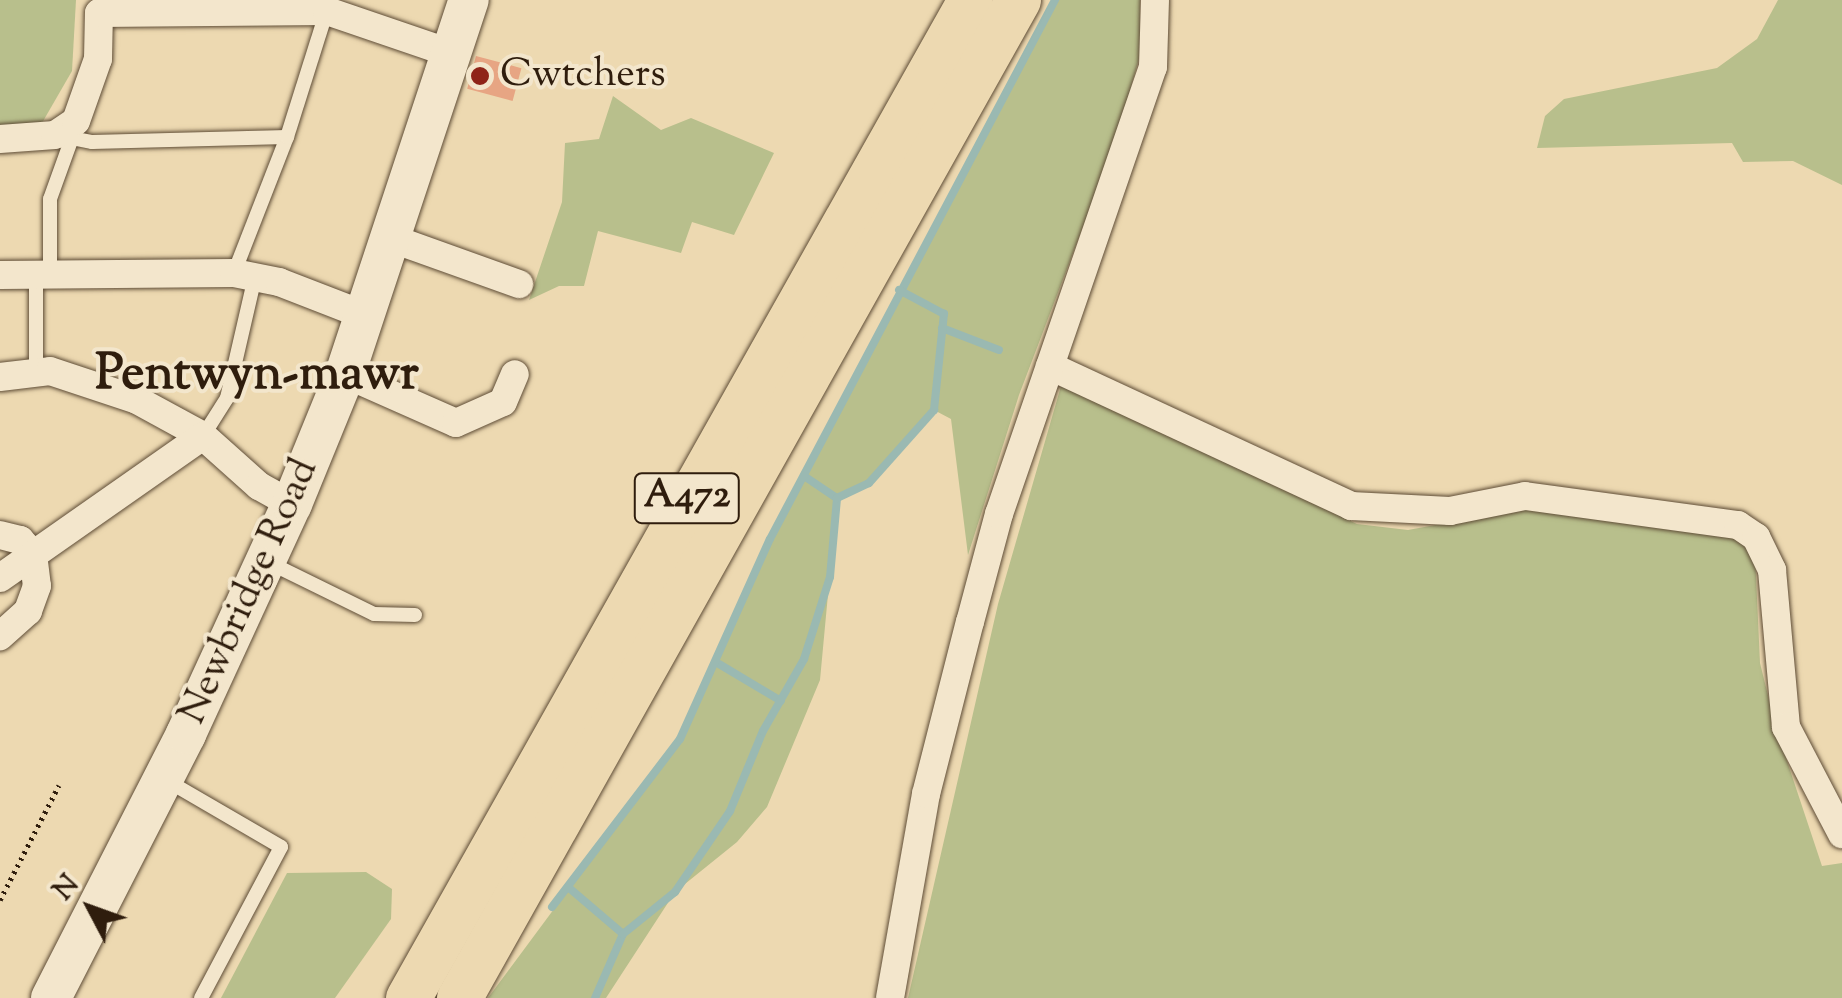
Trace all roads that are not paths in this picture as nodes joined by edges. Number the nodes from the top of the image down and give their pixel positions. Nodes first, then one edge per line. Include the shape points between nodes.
1 (468, 0) edge
2 (970, 0) edge
3 (1018, 0) edge
4 (1155, 0) edge
5 (180, 6) edge
6 (328, 6) edge
7 (450, 53) junction
8 (64, 136) junction
9 (286, 138) junction
10 (0, 139) edge
11 (392, 239) junction
12 (43, 274) junction
13 (0, 275) edge
14 (244, 277) junction
15 (519, 284) dead end
16 (364, 315) junction
17 (1050, 366) junction
18 (36, 373) junction
19 (345, 374) junction
20 (515, 374) dead end
21 (0, 377) edge
22 (203, 436) junction
23 (292, 504) junction
24 (0, 535) edge
25 (33, 554) junction
26 (266, 560) junction
27 (0, 578) edge
28 (415, 615) dead end
29 (0, 636) edge
30 (163, 779) junction
31 (1842, 834) edge
32 (50, 998) edge
33 (201, 998) edge
34 (408, 998) edge
35 (459, 998) edge
36 (890, 998) edge

1 - 7 street, Newbridge Road
2 - 34 main road, A472
3 - 35 main road, A472
4 - 17 street via 1153,67
5 - 6 street
5 - 8 street via 98,13 98,59
6 - 7 street
6 - 9 lane
7 - 11 street, Newbridge Road
8 - 9 lane
8 - 10 street
8 - 12 lane
9 - 14 lane
11 - 15 street
11 - 16 street, Newbridge Road
12 - 13 street
12 - 14 street
12 - 18 lane
14 - 16 street via 279,282
14 - 22 lane via 227,398
16 - 19 street, Newbridge Road
17 - 31 street via 1351,506 1450,511 1525,496 1738,525 1756,537 1772,570 1786,727
17 - 36 street via 999,514 926,794
18 - 21 street
18 - 22 street via 137,400
19 - 20 street via 456,424 503,402
19 - 23 street, Newbridge Road
22 - 23 street via 259,486
22 - 25 street
23 - 26 street, Newbridge Road
24 - 25 street via 20,540
25 - 27 street
25 - 29 street via 37,586 28,611
26 - 28 lane via 374,614
26 - 30 street, Newbridge Road
30 - 32 street, Newbridge Road
30 - 33 lane via 281,847

